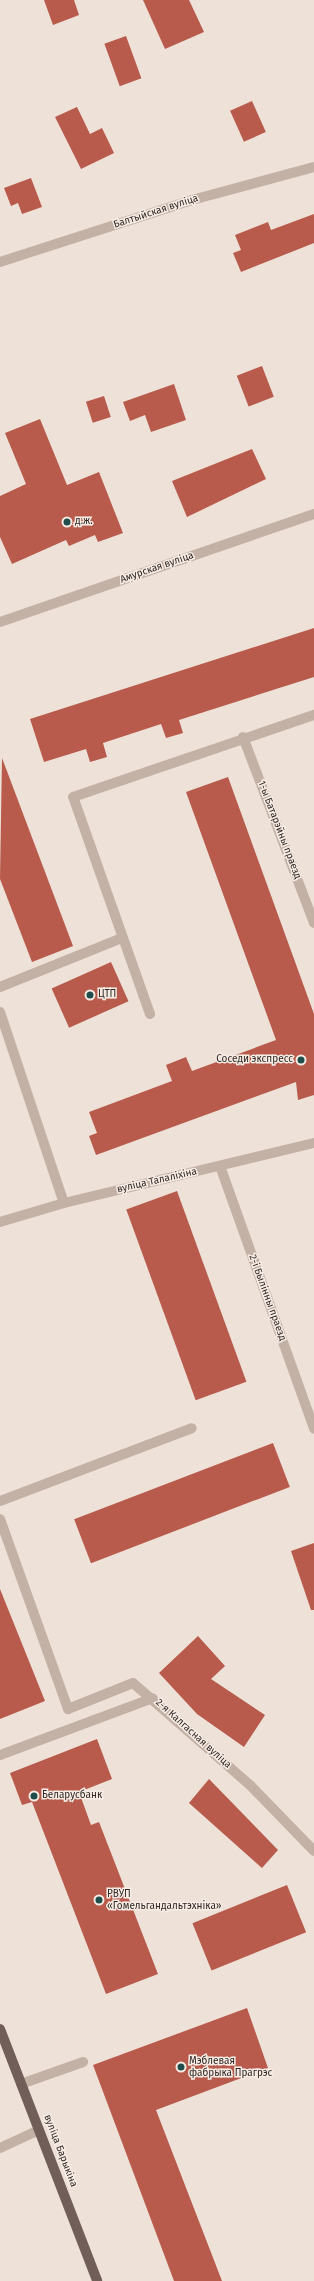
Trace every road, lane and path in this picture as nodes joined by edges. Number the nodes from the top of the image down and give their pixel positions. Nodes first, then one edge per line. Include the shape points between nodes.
1 (314, 167) edge
2 (0, 262) edge
3 (314, 514) edge
4 (0, 622) edge
5 (314, 715) edge
6 (243, 737) junction
7 (314, 923) edge
8 (122, 938) junction
9 (0, 987) edge
10 (0, 1012) edge
11 (150, 1014) dead end
12 (314, 1143) edge
13 (220, 1166) junction
14 (64, 1202) junction
15 (0, 1222) edge
16 (192, 1428) dead end
17 (314, 1429) edge
18 (0, 1501) edge
19 (0, 1519) edge
20 (153, 1698) junction
21 (0, 1755) edge
22 (314, 1851) edge
23 (0, 2029) edge
24 (83, 2062) dead end
25 (21, 2084) junction
26 (39, 2130) junction
27 (0, 2148) edge
28 (97, 2281) edge

1 - 2 street, Балтыйская вуліца via 192,200
3 - 4 street, Амурская вуліца
5 - 6 street
6 - 7 street, 1-ы Батарэйны праезд
6 - 8 street via 73,798
8 - 9 street
8 - 11 street
10 - 14 street
12 - 13 street, вуліца Талаліхіна
13 - 14 street, вуліца Талаліхіна
13 - 17 street, 2-і Былінны праезд
14 - 15 street, вуліца Талаліхіна
16 - 18 street
19 - 20 street via 68,1709 133,1683
20 - 21 street, 2-я Калгасная вуліца
20 - 22 street, 2-я Калгасная вуліца via 250,1786
23 - 25 main road, вуліца Барыкіна
24 - 25 street
25 - 26 main road, вуліца Барыкіна
26 - 27 street
26 - 28 main road, вуліца Барыкіна

